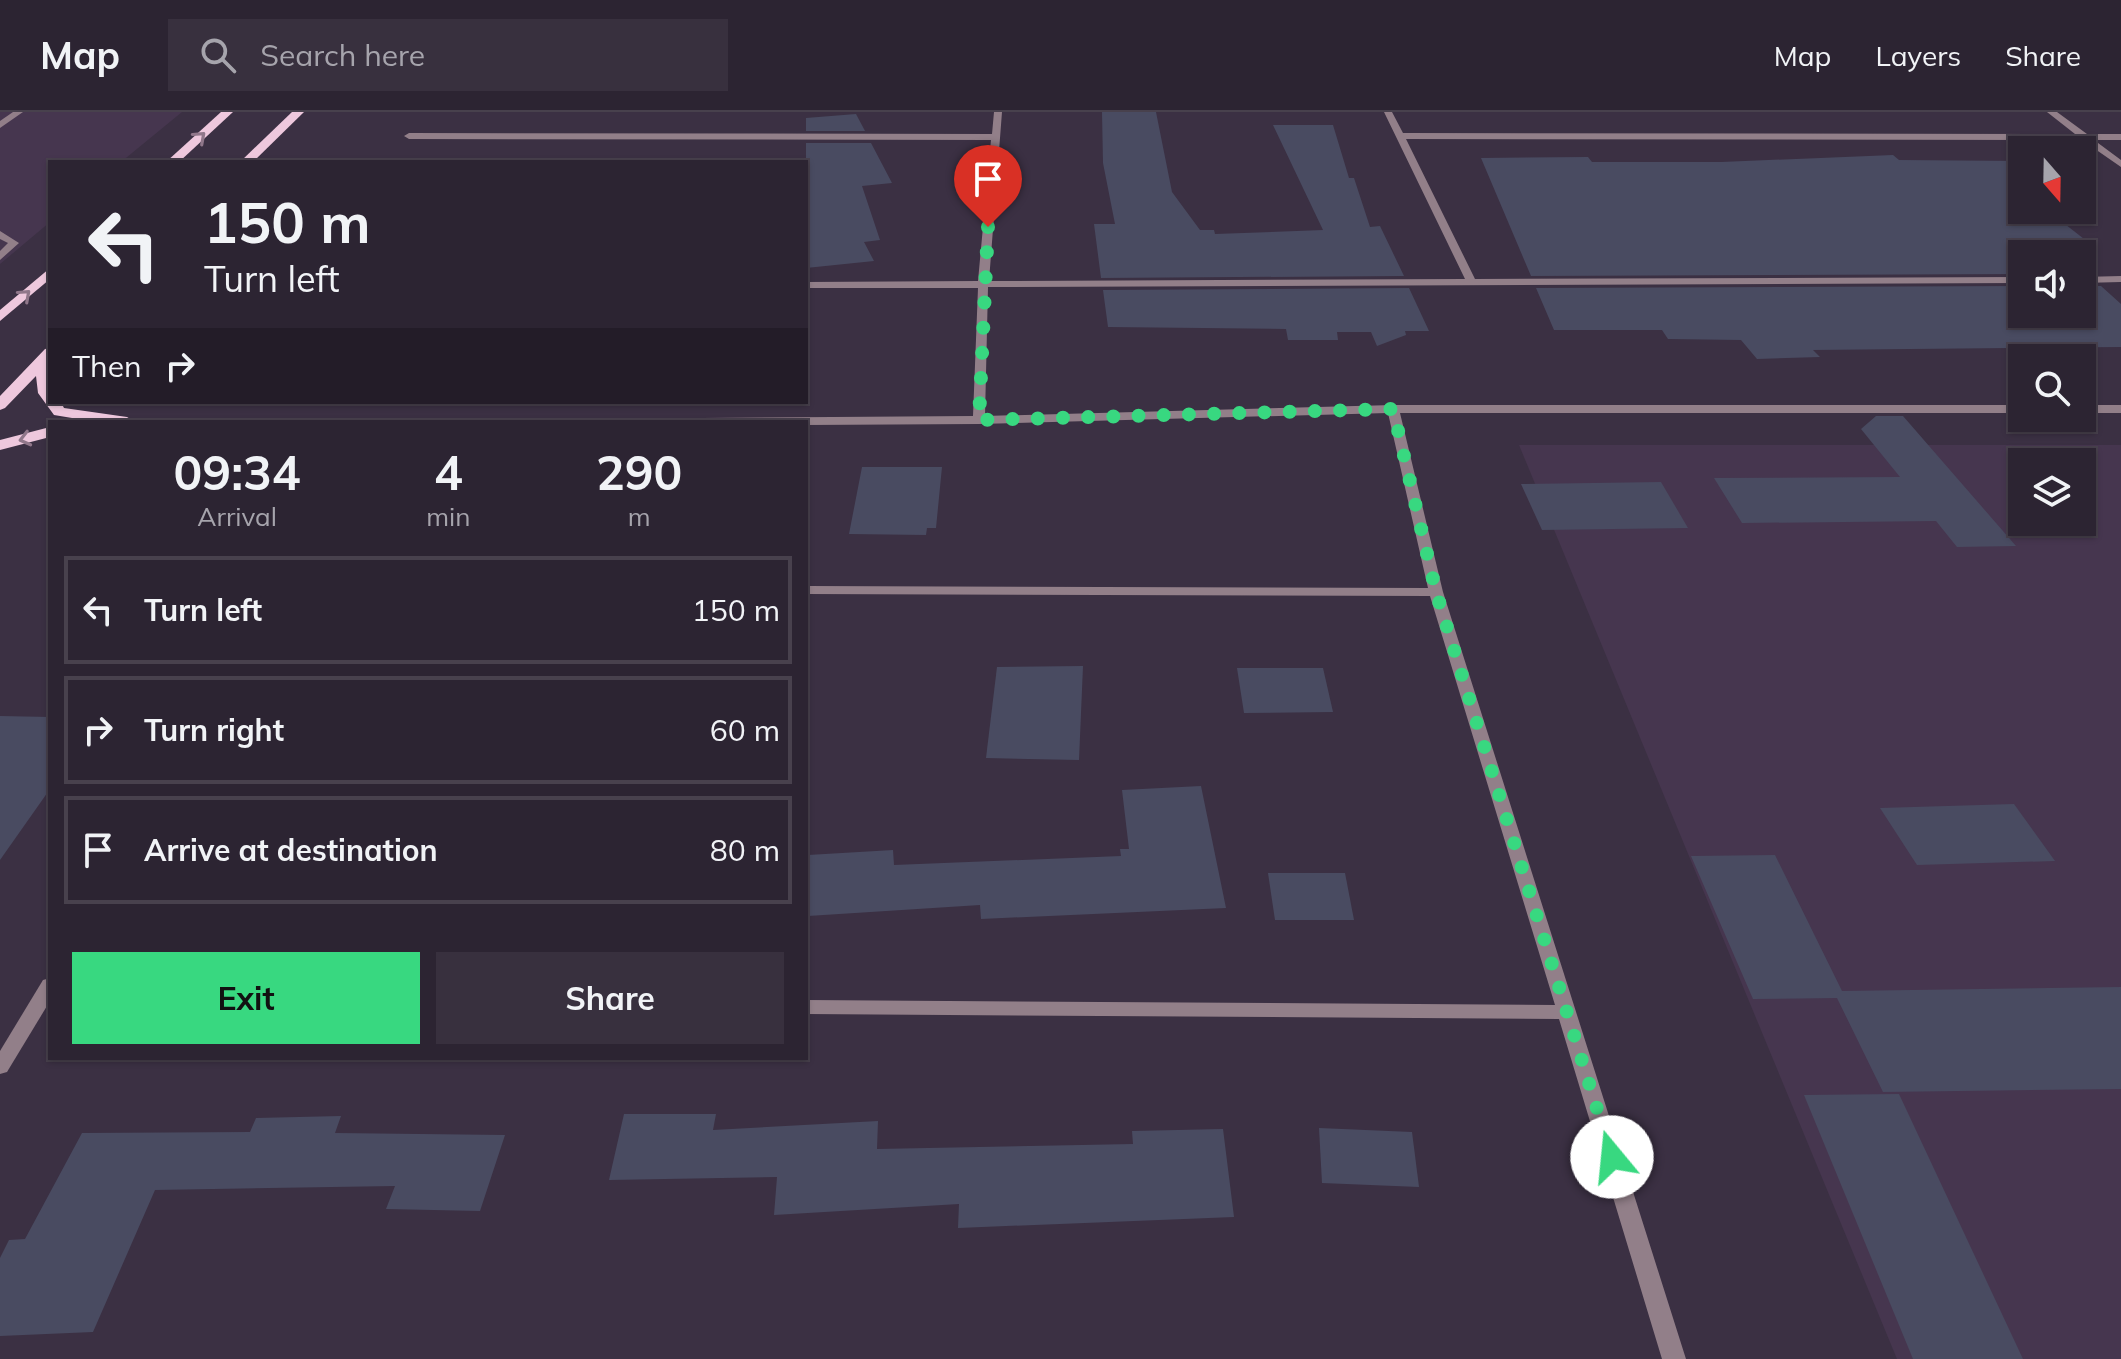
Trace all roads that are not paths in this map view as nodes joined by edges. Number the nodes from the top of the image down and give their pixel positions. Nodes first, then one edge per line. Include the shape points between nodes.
1 (19, 112) edge
2 (227, 112) edge
3 (298, 112) edge
4 (998, 112) edge
5 (1388, 112) edge
6 (2051, 112) edge
7 (0, 125) edge
8 (409, 136) dead end
9 (1398, 136) junction
10 (2084, 136) edge
11 (995, 137) junction
12 (2008, 137) edge
13 (2096, 137) edge
14 (2121, 137) edge
15 (2096, 145) edge
16 (174, 160) edge
17 (248, 160) edge
18 (2121, 164) edge
19 (0, 234) edge
20 (0, 257) edge
21 (48, 274) edge
22 (2121, 279) edge
23 (2008, 280) edge
24 (2096, 280) edge
25 (1472, 283) junction
26 (808, 285) edge
27 (983, 286) junction
28 (0, 317) edge
29 (46, 356) edge
30 (48, 396) edge
31 (54, 404) edge
32 (0, 405) edge
33 (1393, 409) junction
34 (2008, 409) edge
35 (2096, 409) edge
36 (2121, 409) edge
37 (113, 420) edge
38 (979, 420) junction
39 (808, 421) edge
40 (48, 433) edge
41 (0, 445) edge
42 (808, 590) edge
43 (1436, 592) junction
44 (47, 996) edge
45 (808, 1007) edge
46 (1567, 1012) junction
47 (0, 1067) edge
48 (1674, 1359) edge

1 - 7 street
16 -> 2 main road
3 - 17 main road
4 - 11 street
5 - 9 street
6 - 10 street
8 - 11 street
9 - 12 street
9 - 25 street
11 - 27 street
13 - 14 street
15 - 18 street
19 - 20 street via 14,243
28 -> 21 main road
22 - 24 street
23 - 25 street
25 - 27 street
26 - 27 street
27 - 38 street
29 - 30 main road
29 - 32 main road
31 - 37 main road via 59,412
33 - 34 street
33 - 38 street
33 - 43 street
35 - 36 street
38 - 39 street
40 -> 41 main road
42 - 43 street
43 - 46 street
44 - 47 street
45 - 46 street
46 - 48 street

